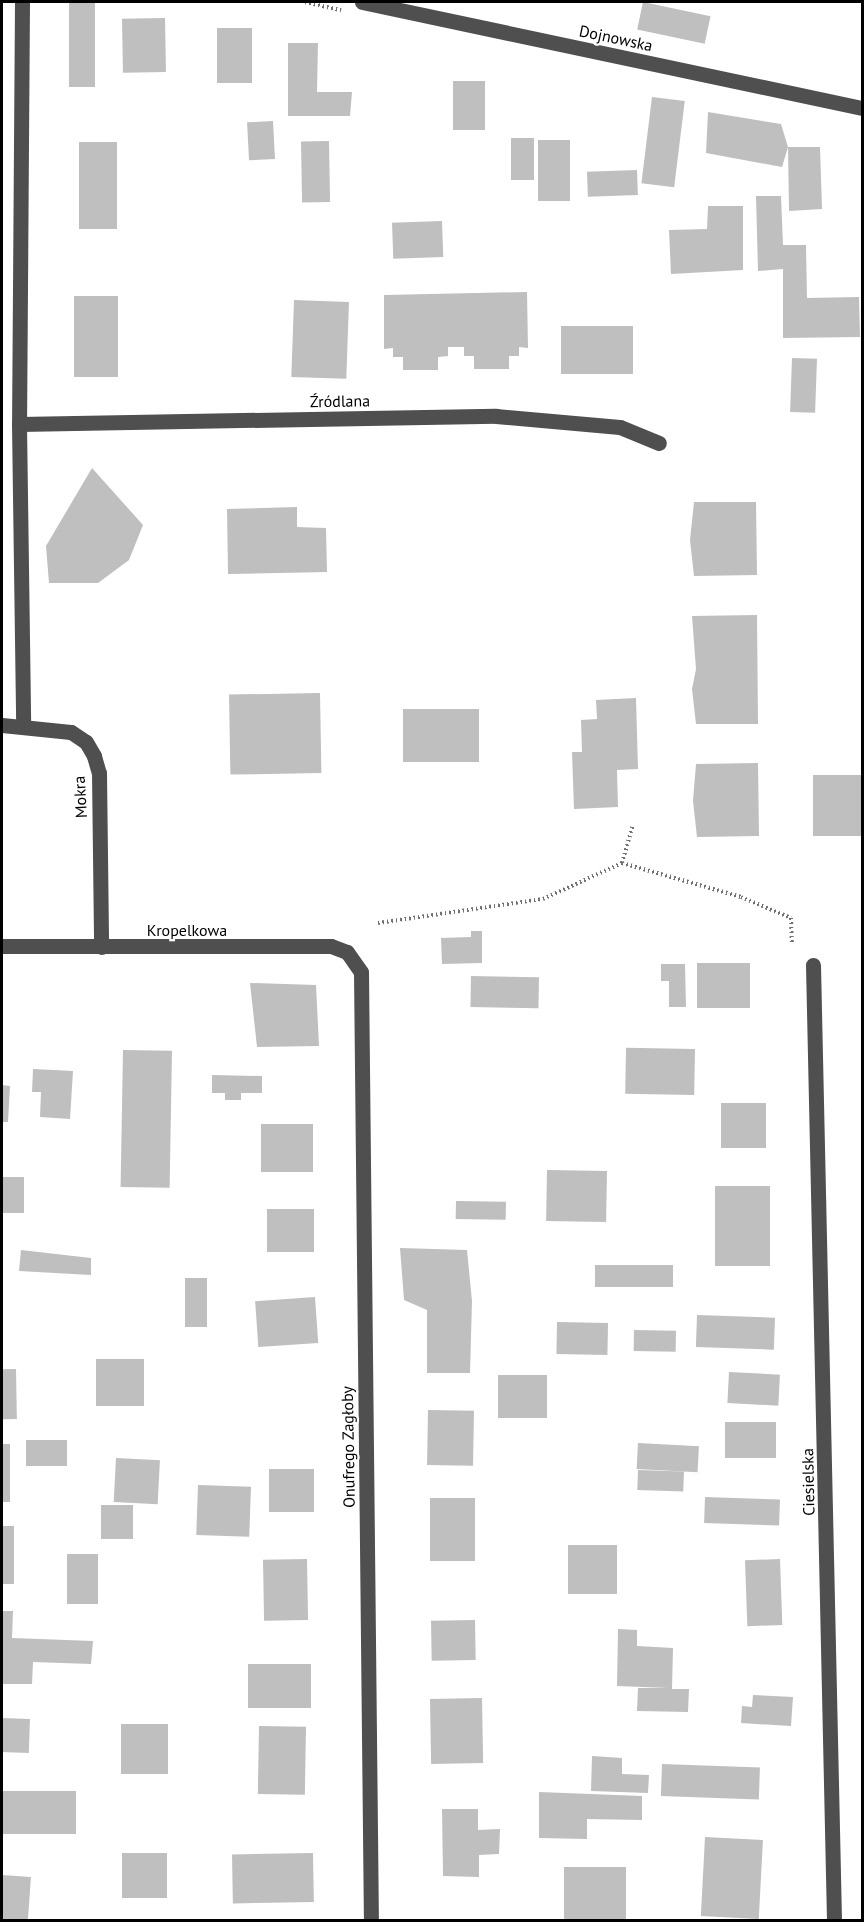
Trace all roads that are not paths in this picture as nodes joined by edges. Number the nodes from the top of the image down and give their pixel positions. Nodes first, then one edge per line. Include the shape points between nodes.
1 (22, 2) edge
2 (362, 2) edge
3 (862, 108) edge
4 (19, 424) junction
5 (659, 443) dead end
6 (2, 724) edge
7 (22, 726) junction
8 (2, 946) edge
9 (101, 947) junction
10 (813, 965) dead end
11 (361, 972) joint
12 (371, 1920) edge
13 (834, 1920) edge

1 - 4 street
2 - 3 street, Dojnowska
4 - 5 street, Źródlana via 496,416 620,427
4 - 7 street
6 - 7 street, Mokra
7 - 9 street, Mokra via 71,732 86,742 99,773
8 - 9 street, Kropelkowa
9 - 11 street, Kropelkowa via 331,946 347,952
10 - 13 street, Ciesielska
11 - 12 street, Onufrego Zagłoby

